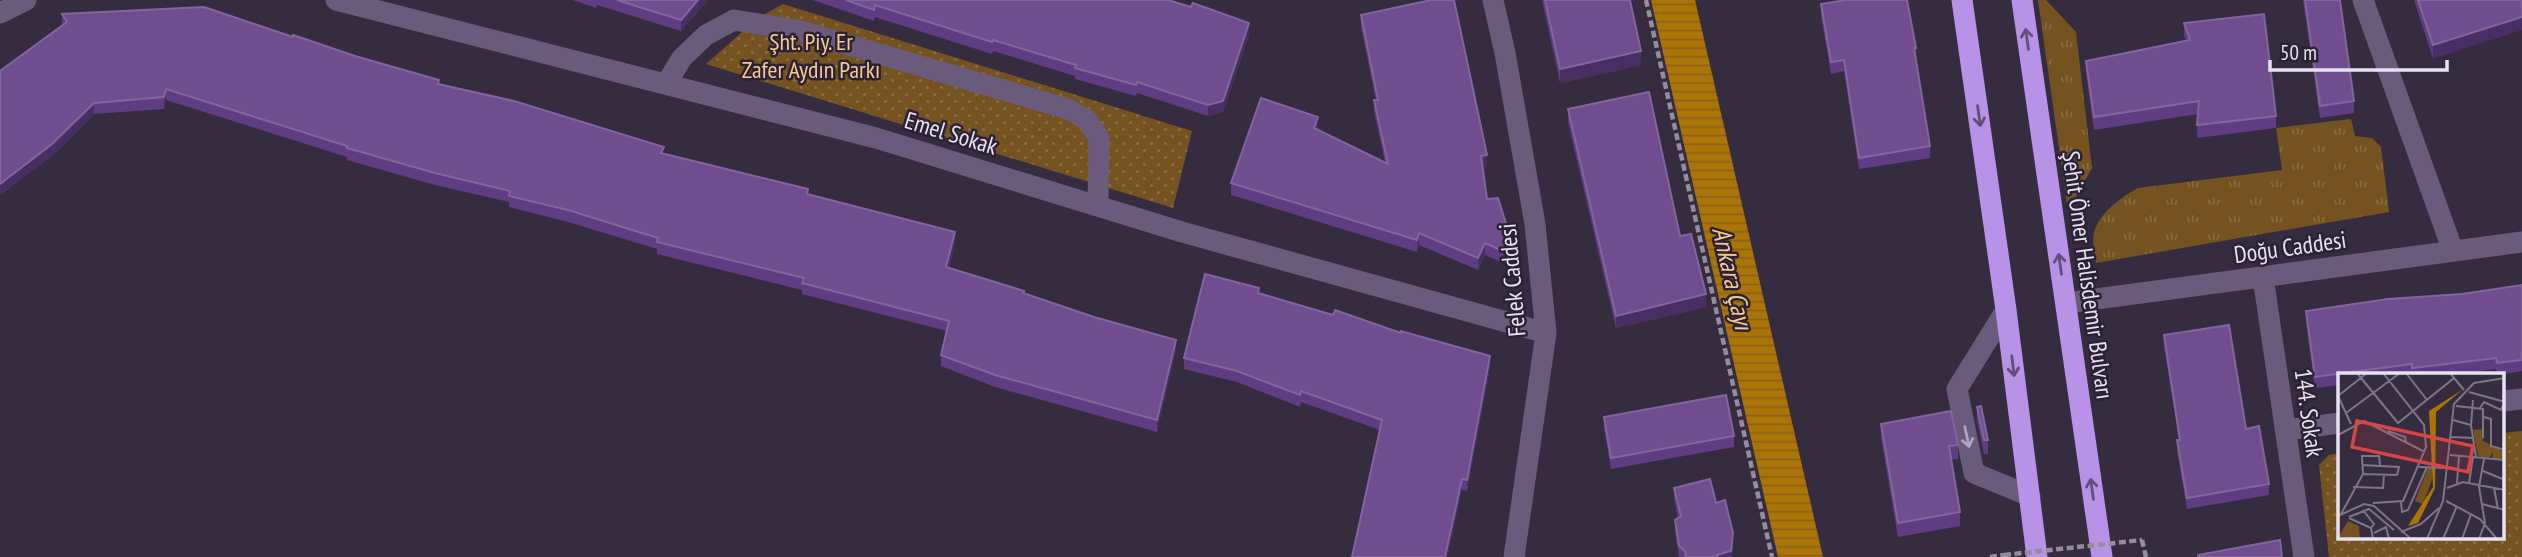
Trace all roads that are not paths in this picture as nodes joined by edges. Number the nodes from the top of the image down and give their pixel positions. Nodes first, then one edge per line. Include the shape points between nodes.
1 (26, 0) edge
2 (336, 0) edge
3 (1493, 0) edge
4 (1962, 0) edge
5 (2022, 0) edge
6 (2363, 0) edge
7 (0, 13) edge
8 (666, 84) junction
9 (1098, 206) junction
10 (2522, 242) edge
11 (2453, 251) junction
12 (2263, 277) junction
13 (2066, 303) junction
14 (2006, 310) junction
15 (1546, 333) junction
16 (2522, 399) edge
17 (2504, 401) edge
18 (2338, 423) edge
19 (2286, 430) junction
20 (2029, 496) junction
21 (1514, 557) edge
22 (2037, 557) edge
23 (2102, 557) edge
24 (2304, 557) edge

1 - 7 street
2 - 8 street, Emel Sokak
3 - 15 street, Felek Caddesi via 1535,224
4 -> 14 highway
13 -> 5 highway, Şehit Ömer Halisdemir Bulvarı
6 - 11 street
8 - 9 street, Emel Sokak via 876,138
8 - 9 street via 682,58 706,35 734,20 797,30 1068,109 1087,120 1098,138
9 - 15 street, Emel Sokak
10 - 11 street, Doğu Caddesi
11 - 12 street, Doğu Caddesi
12 - 13 street, Doğu Caddesi
12 - 19 street, 144. Sokak
23 -> 13 highway, Şehit Ömer Halisdemir Bulvarı
14 -> 20 highway
14 -> 20 street via 1957,389 1975,473
15 - 21 street, Felek Caddesi
16 - 17 street
18 - 19 street
19 - 24 street, 144. Sokak
20 - 22 highway

